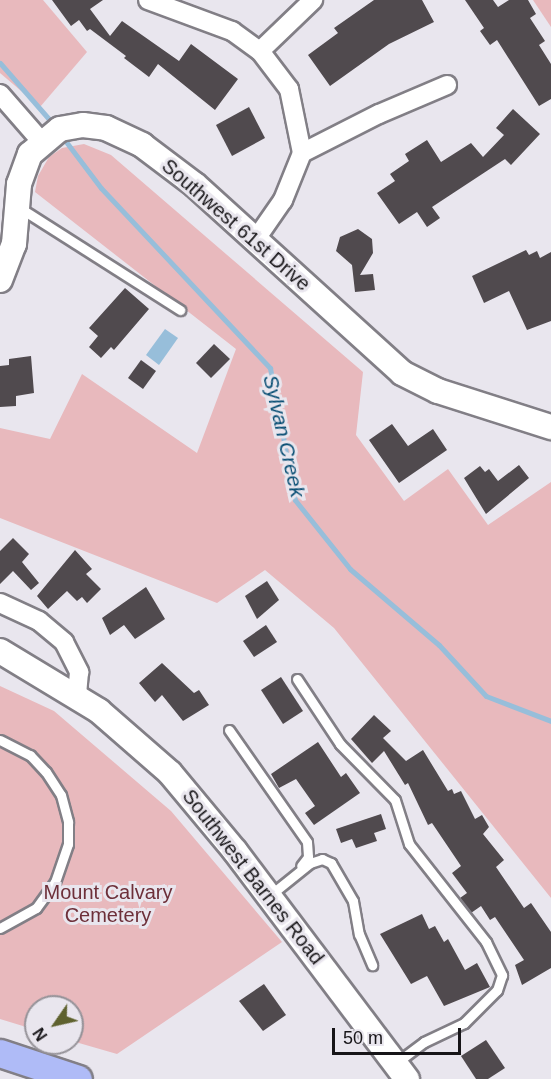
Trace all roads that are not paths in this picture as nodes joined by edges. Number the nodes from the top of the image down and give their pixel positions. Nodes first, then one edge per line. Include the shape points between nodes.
1 (148, 0) edge
2 (313, 0) edge
3 (260, 51) junction
4 (447, 86) dead end
5 (0, 94) edge
6 (41, 141) junction
7 (302, 153) junction
8 (17, 206) junction
9 (256, 239) junction
10 (0, 280) edge
11 (180, 310) dead end
12 (551, 427) edge
13 (0, 603) edge
14 (0, 651) edge
15 (297, 679) dead end
16 (77, 696) junction
17 (229, 730) dead end
18 (0, 740) edge
19 (296, 873) junction
20 (269, 896) junction
21 (0, 928) edge
22 (372, 965) dead end
23 (0, 1053) edge
24 (401, 1071) edge
25 (78, 1079) edge

1 - 3 street via 210,20
2 - 3 street
3 - 7 street via 289,89
4 - 7 street via 379,114
5 - 6 street via 11,102
6 - 8 street via 21,172
6 - 9 street, Southwest 61st Drive via 60,129 83,125 122,133 195,184
7 - 9 street via 283,200
8 - 10 street via 14,244
8 - 11 lane
9 - 12 street, Southwest 61st Drive via 402,373 438,392
13 - 16 street via 39,621 64,642 79,672
14 - 16 street, Southwest Barnes Road
15 - 24 lane via 340,744 395,800 409,844 486,942 502,975 497,990 464,1023 424,1042
16 - 20 street, Southwest Barnes Road via 119,726 170,772
17 - 19 lane via 307,842 308,857
18 - 21 lane via 30,755 46,772 61,795 68,822 68,843 55,882 36,908
19 - 20 lane
19 - 22 lane via 322,859 331,862 353,901 359,934
20 - 24 street, Southwest Barnes Road
23 - 25 main road

